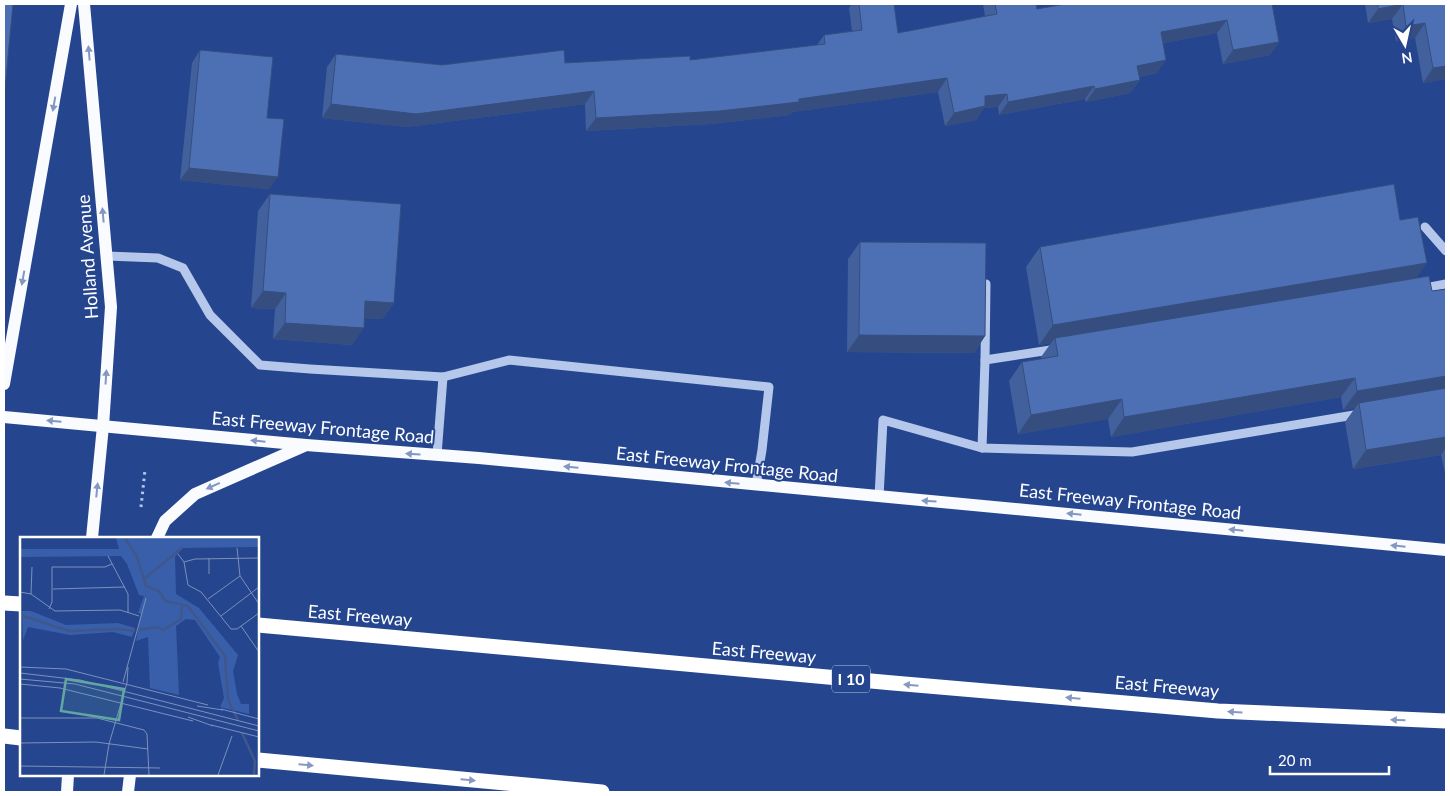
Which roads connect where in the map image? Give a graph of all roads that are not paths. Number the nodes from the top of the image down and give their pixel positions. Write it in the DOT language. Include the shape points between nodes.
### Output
graph roads {
  1 [pos="72,4"];
  2 [pos="84,4"];
  3 [pos="1425,227"];
  4 [pos="1446,251"];
  5 [pos="107,256"];
  6 [pos="986,284"];
  7 [pos="1446,284"];
  8 [pos="1407,291"];
  9 [pos="1064,348"];
  10 [pos="985,360"];
  11 [pos="443,377"];
  12 [pos="4,384"];
  13 [pos="1368,412"];
  14 [pos="4,417"];
  15 [pos="103,426"];
  16 [pos="306,446"];
  17 [pos="982,448"];
  18 [pos="437,455"];
  19 [pos="756,485"];
  20 [pos="879,497"];
  21 [pos="92,537"];
  22 [pos="157,537"];
  23 [pos="1446,550"];
  24 [pos="4,603"];
  25 [pos="20,604"];
  26 [pos="259,625"];
  27 [pos="1446,721"];
  28 [pos="4,736"];
  29 [pos="20,738"];
  30 [pos="259,760"];
  31 [pos="68,776"];
  32 [pos="130,776"];
  33 [pos="67,792"];
  34 [pos="128,792"];
  35 [pos="602,792"];
  1 -- 12 [label="main road, one-way"];
  5 -- 2 [label="main road, Holland Avenue, one-way"];
  3 -- 4 [label="lane"];
  5 -- 11 [label="lane" via="158,258 183,268 210,315 260,364"];
  15 -- 5 [label="main road, Holland Avenue, one-way" via="111,307"];
  6 -- 10 [label="lane"];
  7 -- 8 [label="lane"];
  9 -- 10 [label="lane"];
  10 -- 17 [label="lane"];
  11 -- 18 [label="lane"];
  11 -- 19 [label="lane" via="509,360 769,387"];
  13 -- 17 [label="lane" via="1132,452"];
  15 -- 14 [label="main road, East Freeway Frontage Road, one-way"];
  16 -- 15 [label="main road, East Freeway Frontage Road, one-way"];
  21 -- 15 [label="main road, Holland Avenue, one-way"];
  18 -- 16 [label="main road, East Freeway Frontage Road, one-way"];
  16 -- 22 [label="main road, one-way" via="195,494 165,521"];
  17 -- 20 [label="lane" via="883,420"];
  19 -- 18 [label="main road, East Freeway Frontage Road, one-way"];
  19 -- 20 [label="main road, East Freeway Frontage Road"];
  23 -- 20 [label="main road, East Freeway Frontage Road, one-way"];
  24 -- 25 [label="highway"];
  27 -- 26 [label="highway, East Freeway / I 10, one-way" via="1218,711"];
  28 -- 29 [label="highway"];
  30 -- 35 [label="highway, one-way"];
  31 -- 33 [label="main road"];
  32 -- 34 [label="main road"];
}
